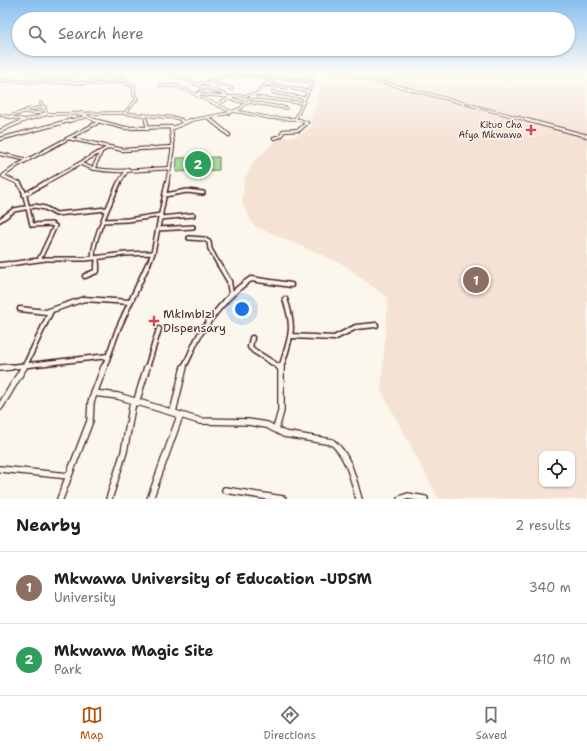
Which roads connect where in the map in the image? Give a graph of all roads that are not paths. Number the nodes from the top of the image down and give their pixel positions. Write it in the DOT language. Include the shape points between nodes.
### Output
graph roads {
  1 [pos="134,95"];
  2 [pos="199,95"];
  3 [pos="206,95"];
  4 [pos="222,95"];
  5 [pos="287,95"];
  6 [pos="430,95"];
  7 [pos="254,96"];
  8 [pos="228,98"];
  9 [pos="304,98"];
  10 [pos="248,102"];
  11 [pos="41,103"];
  12 [pos="303,103"];
  13 [pos="218,104"];
  14 [pos="45,107"];
  15 [pos="286,108"];
  16 [pos="21,112"];
  17 [pos="234,112"];
  18 [pos="125,113"];
  19 [pos="49,114"];
  20 [pos="81,114"];
  21 [pos="0,115"];
  22 [pos="145,116"];
  23 [pos="8,117"];
  24 [pos="85,117"];
  25 [pos="208,118"];
  26 [pos="0,119"];
  27 [pos="294,119"];
  28 [pos="27,120"];
  29 [pos="55,120"];
  30 [pos="183,122"];
  31 [pos="96,123"];
  32 [pos="57,124"];
  33 [pos="32,126"];
  34 [pos="172,127"];
  35 [pos="148,129"];
  36 [pos="0,132"];
  37 [pos="229,135"];
  38 [pos="587,136"];
  39 [pos="68,138"];
  40 [pos="274,138"];
  41 [pos="0,139"];
  42 [pos="109,147"];
  43 [pos="173,147"];
  44 [pos="101,152"];
  45 [pos="0,154"];
  46 [pos="28,160"];
  47 [pos="81,164"];
  48 [pos="170,168"];
  49 [pos="93,169"];
  50 [pos="128,169"];
  51 [pos="203,193"];
  52 [pos="24,195"];
  53 [pos="165,195"];
  54 [pos="27,207"];
  55 [pos="107,209"];
  56 [pos="193,215"];
  57 [pos="161,217"];
  58 [pos="1,219"];
  59 [pos="103,222"];
  60 [pos="193,227"];
  61 [pos="158,229"];
  62 [pos="189,238"];
  63 [pos="153,253"];
  64 [pos="96,258"];
  65 [pos="39,260"];
  66 [pos="0,265"];
  67 [pos="85,276"];
  68 [pos="291,285"];
  69 [pos="231,294"];
  70 [pos="285,299"];
  71 [pos="130,302"];
  72 [pos="20,309"];
  73 [pos="51,311"];
  74 [pos="376,325"];
  75 [pos="159,329"];
  76 [pos="292,336"];
  77 [pos="252,338"];
  78 [pos="108,356"];
  79 [pos="26,364"];
  80 [pos="0,368"];
  81 [pos="281,368"];
  82 [pos="94,393"];
  83 [pos="135,403"];
  84 [pos="0,407"];
  85 [pos="173,412"];
  86 [pos="180,416"];
  87 [pos="276,429"];
  88 [pos="0,470"];
  89 [pos="69,476"];
  90 [pos="225,490"];
  91 [pos="60,499"];
  92 [pos="109,499"];
  93 [pos="150,499"];
  94 [pos="283,499"];
  95 [pos="359,499"];
  96 [pos="400,499"];
  97 [pos="425,499"];
  1 -- 18 [label="street" via="137,98"];
  2 -- 13 [label="street"];
  3 -- 8 [label="street"];
  4 -- 8 [label="street"];
  5 -- 9 [label="street"];
  6 -- 38 [label="street"];
  7 -- 8 [label="street"];
  7 -- 10 [label="street"];
  7 -- 12 [label="street"];
  8 -- 10 [label="street"];
  8 -- 13 [label="street"];
  9 -- 12 [label="street"];
  10 -- 15 [label="street"];
  10 -- 17 [label="street"];
  11 -- 14 [label="street"];
  12 -- 27 [label="street" via="298,116"];
  13 -- 17 [label="street" via="221,108"];
  14 -- 16 [label="street"];
  14 -- 19 [label="street"];
  16 -- 19 [label="street"];
  16 -- 23 [label="street"];
  17 -- 25 [label="street"];
  17 -- 27 [label="street"];
  18 -- 20 [label="street"];
  18 -- 22 [label="street"];
  19 -- 20 [label="street"];
  19 -- 28 [label="street"];
  20 -- 24 [label="street"];
  21 -- 23 [label="street"];
  22 -- 30 [label="street" via="177,118"];
  22 -- 35 [label="street"];
  23 -- 26 [label="street"];
  23 -- 28 [label="street"];
  24 -- 31 [label="street"];
  24 -- 32 [label="street"];
  25 -- 30 [label="street"];
  25 -- 37 [label="street"];
  27 -- 40 [label="street" via="307,123 300,129 282,131 281,135"];
  28 -- 33 [label="street"];
  28 -- 36 [label="street"];
  29 -- 32 [label="street"];
  30 -- 34 [label="street"];
  31 -- 35 [label="street"];
  31 -- 39 [label="street"];
  32 -- 33 [label="street"];
  33 -- 41 [label="street"];
  34 -- 35 [label="street"];
  34 -- 43 [label="street" via="170,132"];
  39 -- 42 [label="street"];
  39 -- 46 [label="street"];
  42 -- 43 [label="street" via="130,151"];
  42 -- 44 [label="street"];
  43 -- 48 [label="street"];
  44 -- 47 [label="street"];
  44 -- 49 [label="street"];
  45 -- 46 [label="street"];
  46 -- 52 [label="street" via="3,176 21,185"];
  47 -- 49 [label="street"];
  47 -- 52 [label="street"];
  48 -- 50 [label="street"];
  48 -- 53 [label="street"];
  49 -- 50 [label="street"];
  50 -- 55 [label="street"];
  51 -- 53 [label="street" via="187,191"];
  52 -- 54 [label="street"];
  53 -- 57 [label="street"];
  54 -- 55 [label="street" via="40,206 59,215"];
  54 -- 58 [label="street" via="14,210"];
  54 -- 65 [label="street" via="32,225 51,224 56,227"];
  55 -- 59 [label="street"];
  56 -- 57 [label="street"];
  57 -- 59 [label="street"];
  57 -- 61 [label="street"];
  59 -- 64 [label="street" via="94,239 92,254"];
  60 -- 61 [label="street"];
  61 -- 63 [label="street"];
  62 -- 69 [label="street" via="204,238 209,242 210,249 229,280"];
  63 -- 64 [label="street"];
  63 -- 71 [label="street"];
  64 -- 65 [label="street"];
  64 -- 67 [label="street" via="96,272"];
  65 -- 66 [label="street"];
  68 -- 69 [label="street" via="251,279"];
  69 -- 85 [label="street" via="198,337 182,370"];
  70 -- 76 [label="street" via="292,320"];
  71 -- 73 [label="street" via="79,300"];
  71 -- 78 [label="street"];
  72 -- 73 [label="street"];
  73 -- 79 [label="street"];
  74 -- 76 [label="street" via="356,327 334,338"];
  75 -- 83 [label="street"];
  76 -- 81 [label="street"];
  77 -- 81 [label="street" via="250,347 259,356"];
  78 -- 79 [label="street"];
  78 -- 82 [label="street"];
  79 -- 80 [label="street"];
  79 -- 84 [label="street"];
  81 -- 87 [label="street" via="281,411"];
  82 -- 83 [label="street" via="118,396"];
  82 -- 89 [label="street" via="89,409 90,421"];
  83 -- 85 [label="street"];
  83 -- 92 [label="street" via="124,452"];
  85 -- 86 [label="street"];
  86 -- 87 [label="street" via="200,421 248,422"];
  86 -- 93 [label="street"];
  87 -- 95 [label="street" via="284,434 332,442 338,447 349,466"];
  88 -- 89 [label="street"];
  89 -- 91 [label="street"];
  90 -- 94 [label="street"];
  96 -- 97 [label="street" via="408,496"];
}
